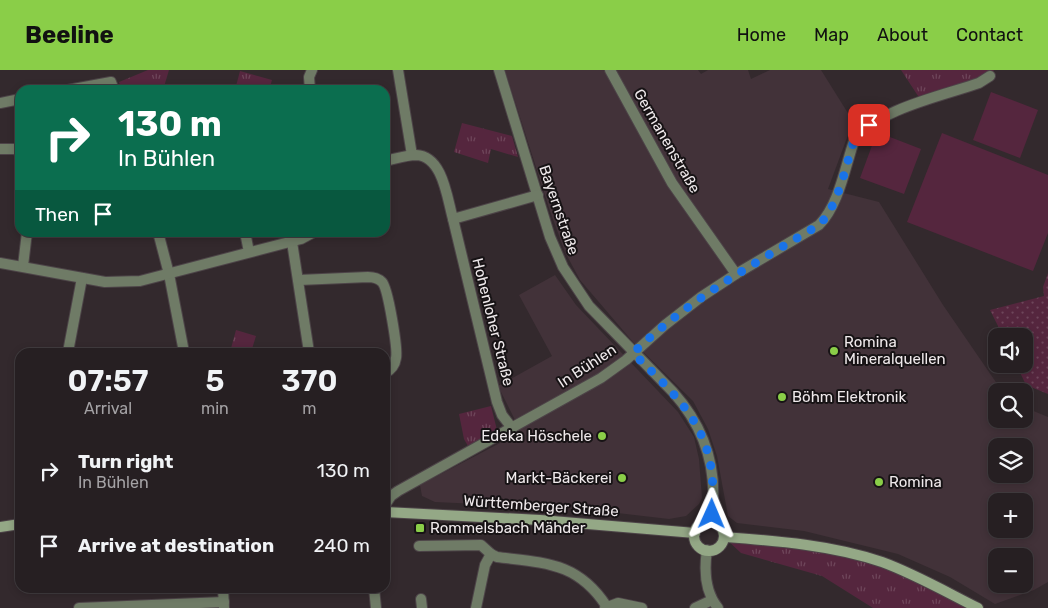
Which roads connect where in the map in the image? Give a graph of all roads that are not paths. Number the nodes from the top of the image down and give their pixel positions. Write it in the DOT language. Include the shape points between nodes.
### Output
graph roads {
  1 [pos="312,70"];
  2 [pos="398,70"];
  3 [pos="499,70"];
  4 [pos="610,70"];
  5 [pos="990,76"];
  6 [pos="310,85"];
  7 [pos="15,100"];
  8 [pos="0,103"];
  9 [pos="0,149"];
  10 [pos="15,150"];
  11 [pos="412,155"];
  12 [pos="390,160"];
  13 [pos="538,196"];
  14 [pos="452,219"];
  15 [pos="27,237"];
  16 [pos="159,237"];
  17 [pos="246,237"];
  18 [pos="305,237"];
  19 [pos="292,242"];
  20 [pos="249,252"];
  21 [pos="0,263"];
  22 [pos="24,266"];
  23 [pos="169,274"];
  24 [pos="736,274"];
  25 [pos="82,278"];
  26 [pos="299,280"];
  27 [pos="69,348"];
  28 [pos="183,348"];
  29 [pos="308,348"];
  30 [pos="633,353"];
  31 [pos="390,369"];
  32 [pos="512,428"];
  33 [pos="390,497"];
  34 [pos="390,512"];
  35 [pos="711,521"];
  36 [pos="15,525"];
  37 [pos="0,527"];
  38 [pos="695,533"];
  39 [pos="724,536"];
  40 [pos="419,546"];
  41 [pos="707,550"];
  42 [pos="491,554"];
  43 [pos="374,593"];
  44 [pos="715,604"];
  45 [pos="224,605"];
  46 [pos="127,607"];
  47 [pos="606,607"];
  48 [pos="79,608"];
  49 [pos="376,608"];
  50 [pos="476,608"];
  51 [pos="642,608"];
  52 [pos="695,608"];
  53 [pos="978,608"];
  1 -- 6 [label="street"];
  2 -- 11 [label="street"];
  3 -- 13 [label="street, Bayernstraße"];
  4 -- 24 [label="street, Germanenstraße" via="672,183"];
  5 -- 24 [label="street, In Bühlen" via="979,83 900,110 860,132 825,219"];
  7 -- 8 [label="street"];
  9 -- 10 [label="street"];
  11 -- 12 [label="street"];
  11 -- 14 [label="street, Hohenloher Straße" via="427,158 437,167"];
  13 -- 14 [label="street"];
  13 -- 30 [label="street, Bayernstraße" via="554,247 573,284"];
  14 -- 32 [label="street, Hohenloher Straße" via="497,402"];
  15 -- 22 [label="street"];
  16 -- 23 [label="street"];
  17 -- 20 [label="street"];
  18 -- 19 [label="street"];
  19 -- 20 [label="street"];
  19 -- 26 [label="street"];
  20 -- 23 [label="street"];
  21 -- 22 [label="street"];
  22 -- 25 [label="street"];
  23 -- 25 [label="street" via="131,282"];
  23 -- 28 [label="street"];
  24 -- 30 [label="street, In Bühlen" via="683,310"];
  25 -- 27 [label="street"];
  26 -- 29 [label="street"];
  26 -- 31 [label="street" via="368,277 383,282 396,351 394,365"];
  30 -- 32 [label="street, In Bühlen" via="601,378"];
  30 -- 35 [label="street, Bayernstraße" via="683,403 699,428 706,444 711,473"];
  32 -- 33 [label="street, In Bühlen"];
  34 -- 38 [label="main road, Württemberger Straße"];
  35 -- 38 [label="main road" via="699,525"];
  35 -- 39 [label="main road" via="720,524"];
  36 -- 37 [label="main road"];
  38 -- 41 [label="main road" via="698,546"];
  39 -- 41 [label="main road" via="720,546"];
  39 -- 53 [label="main road" via="855,554 902,570"];
  40 -- 42 [label="street" via="474,544"];
  41 -- 44 [label="street" via="706,573"];
  42 -- 47 [label="street" via="554,566 573,573 592,587"];
  42 -- 50 [label="street" via="485,565"];
  43 -- 49 [label="street"];
  44 -- 52 [label="street"];
  45 -- 46 [label="street"];
  46 -- 48 [label="street"];
  47 -- 51 [label="street" via="624,603"];
}
